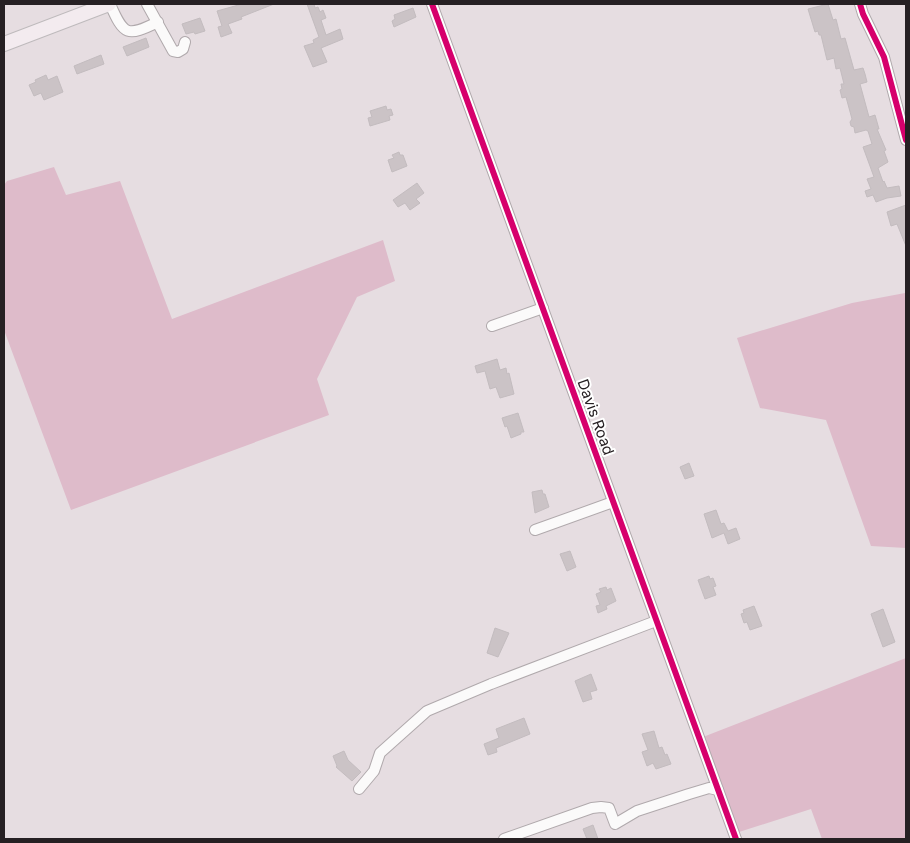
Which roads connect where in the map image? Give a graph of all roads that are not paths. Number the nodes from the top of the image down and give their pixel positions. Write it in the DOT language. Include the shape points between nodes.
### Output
graph roads {
  1 [pos="110,4"];
  2 [pos="147,4"];
  3 [pos="432,4"];
  4 [pos="860,4"];
  5 [pos="158,22"];
  6 [pos="185,42"];
  7 [pos="4,44"];
  8 [pos="906,140"];
  9 [pos="543,308"];
  10 [pos="492,326"];
  11 [pos="613,502"];
  12 [pos="535,530"];
  13 [pos="656,621"];
  14 [pos="359,789"];
  15 [pos="718,790"];
  16 [pos="504,839"];
  17 [pos="736,839"];
  1 -- 5 [label="street" via="118,24 126,30 133,32"];
  1 -- 7 [label="main road"];
  2 -- 5 [label="street"];
  3 -- 9 [label="street, Davis Road"];
  4 -- 8 [label="street" via="884,57"];
  5 -- 6 [label="street" via="172,51 178,52"];
  9 -- 10 [label="street"];
  9 -- 11 [label="street, Davis Road"];
  11 -- 12 [label="street"];
  11 -- 13 [label="street, Davis Road"];
  13 -- 14 [label="street" via="427,711 380,753 374,771"];
  13 -- 15 [label="street, Davis Road"];
  15 -- 16 [label="street" via="709,788 681,796 637,811 615,824 609,808 592,808"];
  15 -- 17 [label="street, Davis Road"];
}
